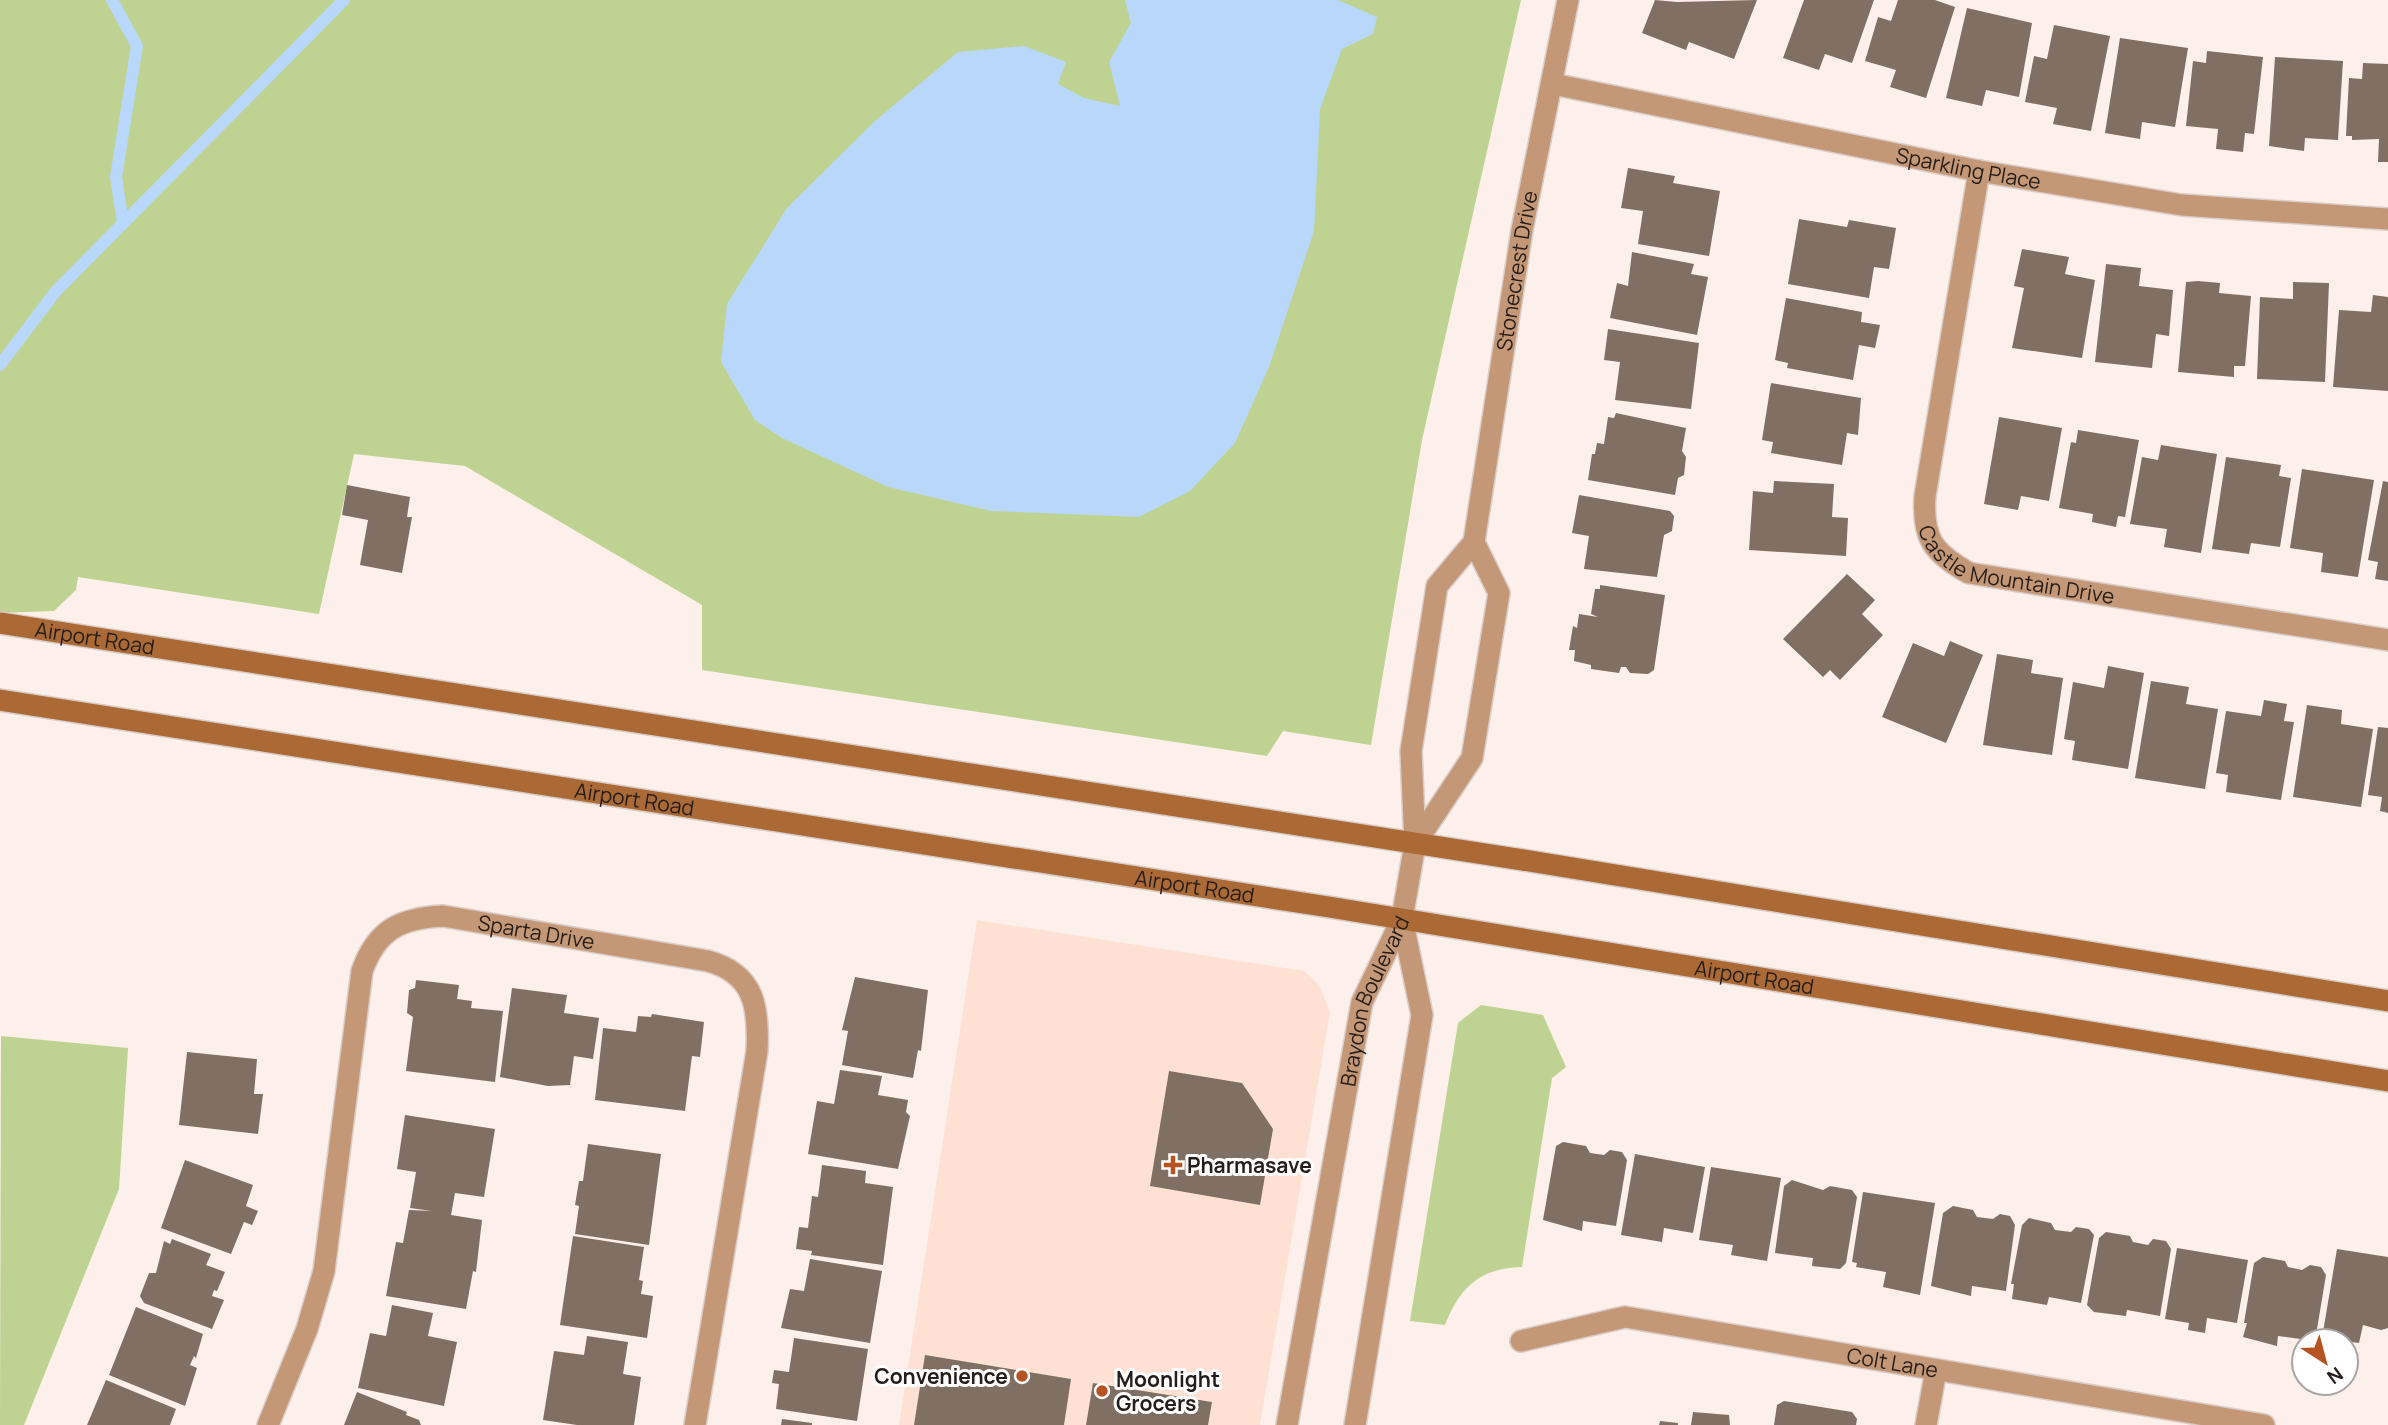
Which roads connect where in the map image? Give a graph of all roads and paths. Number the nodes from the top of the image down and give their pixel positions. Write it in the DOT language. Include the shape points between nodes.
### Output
graph roads {
  1 [pos="1568,0"];
  2 [pos="1553,84"];
  3 [pos="1979,171"];
  4 [pos="2388,219"];
  5 [pos="1474,542"];
  6 [pos="0,624"];
  7 [pos="2388,640"];
  8 [pos="0,700"];
  9 [pos="1415,844"];
  10 [pos="1402,919"];
  11 [pos="2388,1001"];
  12 [pos="2388,1081"];
  13 [pos="1521,1341"];
  14 [pos="1936,1370"];
  15 [pos="268,1425"];
  16 [pos="695,1425"];
  17 [pos="1287,1425"];
  18 [pos="1355,1425"];
  19 [pos="1926,1425"];
  20 [pos="2264,1425"];
  1 -- 2 [label="street, Stonecrest Drive"];
  2 -- 3 [label="street, Sparkling Place"];
  2 -- 5 [label="street, Stonecrest Drive" via="1522,230"];
  3 -- 4 [label="street, Sparkling Place" via="2182,205"];
  3 -- 7 [label="street, Castle Mountain Drive" via="1925,496 1923,514 1933,547 1969,573"];
  5 -- 9 [label="street" via="1437,586 1411,751"];
  5 -- 9 [label="street" via="1499,593 1472,758"];
  6 -- 9 [label="main road, Airport Road"];
  8 -- 10 [label="main road, Airport Road"];
  9 -- 10 [label="street"];
  9 -- 11 [label="main road, Airport Road"];
  10 -- 12 [label="main road, Airport Road"];
  10 -- 17 [label="street, Braydon Boulevard" via="1362,1002"];
  10 -- 18 [label="street, Braydon Boulevard" via="1422,1015"];
  13 -- 14 [label="street, Colt Lane" via="1625,1317"];
  14 -- 19 [label="street"];
  14 -- 20 [label="street, Colt Lane"];
  15 -- 16 [label="street, Sparta Drive" via="307,1329 324,1271 362,971 380,937 399,924 443,916 725,965 749,990 758,1022 757,1051"];
}
